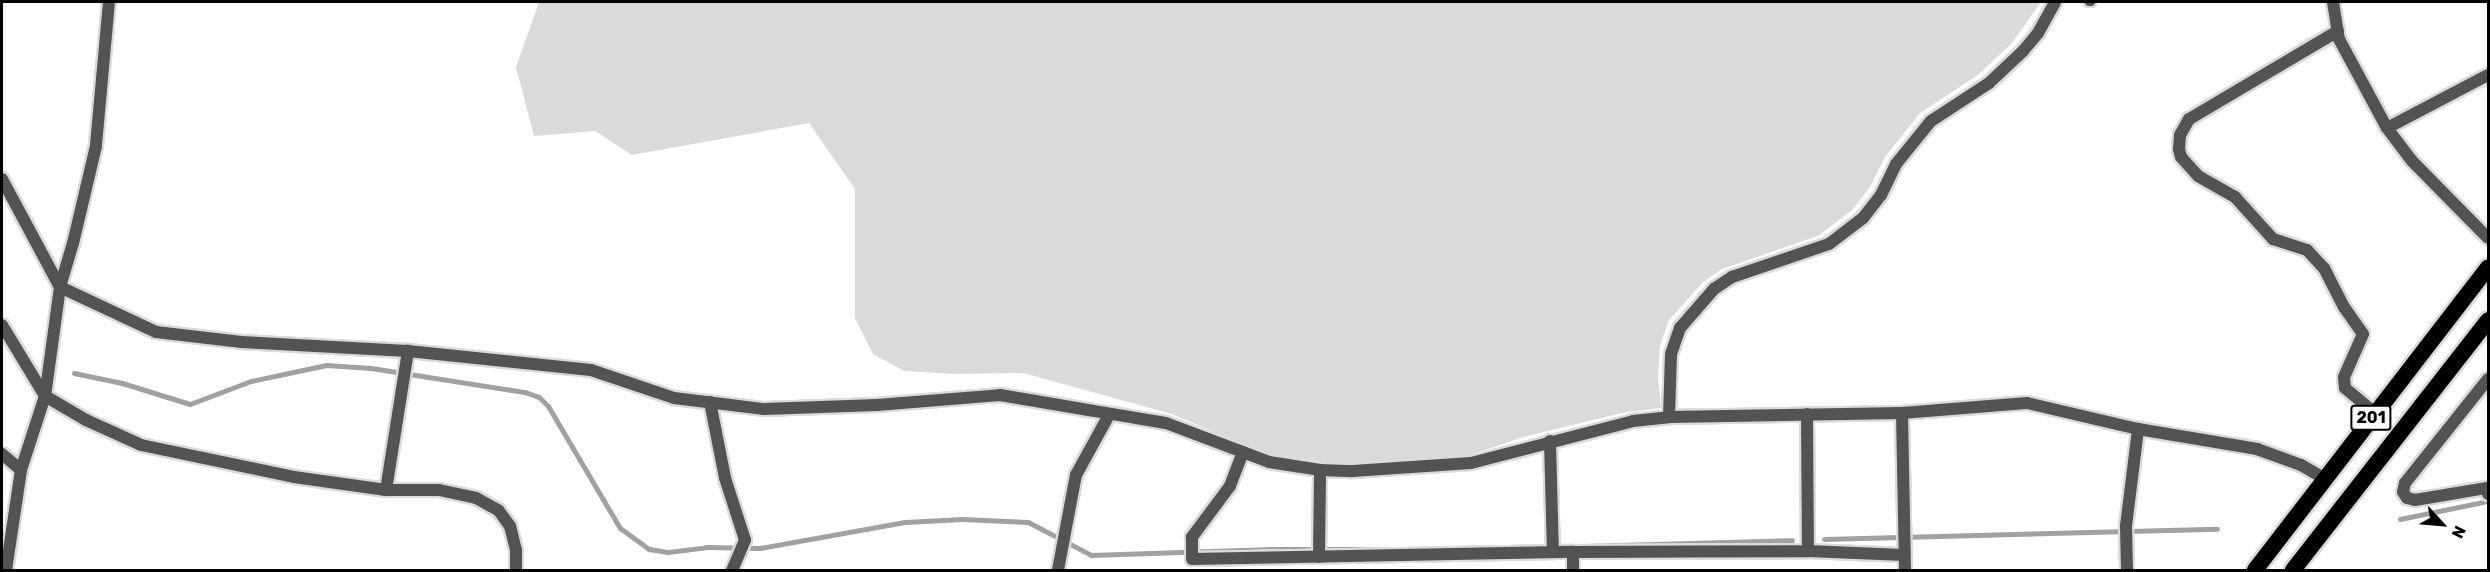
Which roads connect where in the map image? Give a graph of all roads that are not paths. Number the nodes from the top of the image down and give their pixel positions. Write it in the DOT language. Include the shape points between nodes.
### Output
graph roads {
  1 [pos="109,2"];
  2 [pos="2055,2"];
  3 [pos="2333,2"];
  4 [pos="2338,31"];
  5 [pos="2488,75"];
  6 [pos="2387,128"];
  7 [pos="2,178"];
  8 [pos="2488,238"];
  9 [pos="2488,267"];
  10 [pos="60,287"];
  11 [pos="2488,320"];
  12 [pos="2,325"];
  13 [pos="408,351"];
  14 [pos="2488,379"];
  15 [pos="45,396"];
  16 [pos="710,402"];
  17 [pos="1902,413"];
  18 [pos="2375,413"];
  19 [pos="1807,414"];
  20 [pos="1109,415"];
  21 [pos="1669,417"];
  22 [pos="2138,429"];
  23 [pos="1550,441"];
  24 [pos="1243,452"];
  25 [pos="2,454"];
  26 [pos="21,470"];
  27 [pos="1320,470"];
  28 [pos="2325,479"];
  29 [pos="386,490"];
  30 [pos="2488,493"];
  31 [pos="6,527"];
  32 [pos="1553,547"];
  33 [pos="1904,550"];
  34 [pos="1808,551"];
  35 [pos="1573,552"];
  36 [pos="1319,557"];
  37 [pos="6,570"];
  38 [pos="516,570"];
  39 [pos="732,570"];
  40 [pos="1058,570"];
  41 [pos="1573,570"];
  42 [pos="1905,570"];
  43 [pos="2127,570"];
  44 [pos="2255,570"];
  45 [pos="2293,570"];
  1 -- 10 [label="street" via="96,146"];
  2 -- 21 [label="street" via="2023,51 1989,83 1931,121 1896,164 1881,195 1863,218 1829,244 1732,277 1714,290 1680,328 1671,354"];
  3 -- 4 [label="street"];
  4 -- 6 [label="street"];
  4 -- 18 [label="street" via="2189,119 2180,135 2179,148 2181,157 2198,176 2235,197 2273,239 2307,250 2324,268 2362,334 2344,377 2345,388"];
  5 -- 6 [label="street"];
  6 -- 8 [label="street" via="2412,161"];
  7 -- 10 [label="street"];
  9 -- 18 [label="highway, 201"];
  10 -- 13 [label="street" via="156,332 241,342"];
  10 -- 15 [label="street"];
  11 -- 45 [label="highway, 201"];
  12 -- 15 [label="street"];
  13 -- 16 [label="street" via="591,370 674,398"];
  13 -- 29 [label="street"];
  14 -- 30 [label="street" via="2405,483 2403,492 2415,500 2487,489"];
  15 -- 26 [label="street"];
  15 -- 29 [label="street" via="141,445 294,477"];
  16 -- 20 [label="street" via="764,409 1000,395"];
  16 -- 39 [label="street" via="725,478 745,540"];
  17 -- 19 [label="street"];
  17 -- 22 [label="street" via="2027,403"];
  17 -- 33 [label="street"];
  18 -- 28 [label="highway, 201"];
  19 -- 21 [label="street"];
  19 -- 34 [label="street"];
  20 -- 24 [label="street" via="1166,423"];
  20 -- 40 [label="street" via="1076,475"];
  21 -- 23 [label="street" via="1633,421"];
  22 -- 28 [label="street" via="2267,452"];
  22 -- 43 [label="street" via="2126,532"];
  23 -- 27 [label="street" via="1471,463"];
  23 -- 32 [label="street"];
  24 -- 27 [label="street" via="1269,462"];
  24 -- 36 [label="street" via="1230,486 1192,537 1192,559"];
  25 -- 26 [label="street"];
  26 -- 31 [label="street"];
  27 -- 36 [label="street"];
  28 -- 44 [label="highway, 201"];
  29 -- 38 [label="street" via="440,490 476,498 499,511 510,526"];
  31 -- 37 [label="street"];
  32 -- 35 [label="street"];
  32 -- 36 [label="street"];
  33 -- 34 [label="street"];
  33 -- 42 [label="street"];
  34 -- 35 [label="street"];
  35 -- 41 [label="street"];
}
